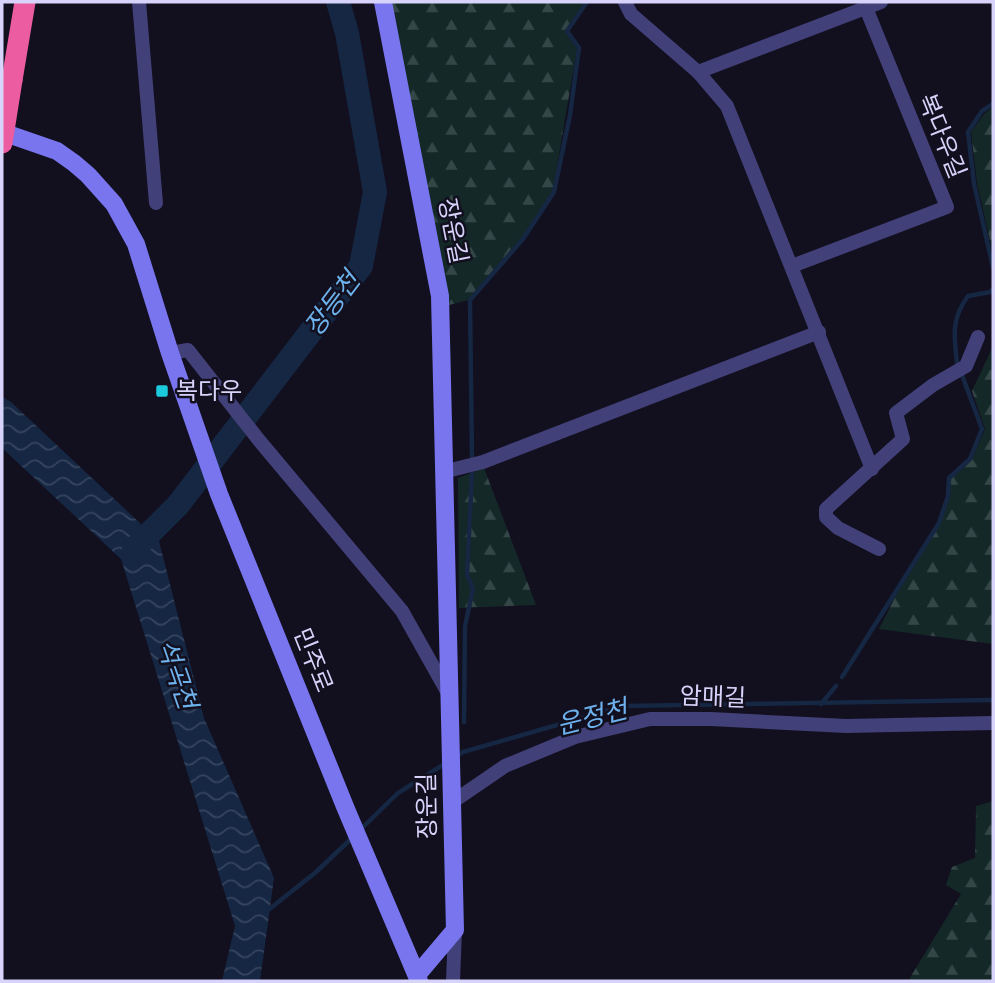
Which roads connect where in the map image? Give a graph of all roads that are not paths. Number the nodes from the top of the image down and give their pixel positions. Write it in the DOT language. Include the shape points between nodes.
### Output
graph roads {
  1 [pos="25,2"];
  2 [pos="139,2"];
  3 [pos="383,2"];
  4 [pos="625,2"];
  5 [pos="881,2"];
  6 [pos="866,8"];
  7 [pos="698,72"];
  8 [pos="2,132"];
  9 [pos="2,143"];
  10 [pos="156,203"];
  11 [pos="792,266"];
  12 [pos="819,332"];
  13 [pos="978,337"];
  14 [pos="170,354"];
  15 [pos="872,469"];
  16 [pos="443,472"];
  17 [pos="879,549"];
  18 [pos="449,694"];
  19 [pos="993,723"];
  20 [pos="451,795"];
  21 [pos="455,930"];
  22 [pos="418,978"];
  23 [pos="453,981"];
  1 -- 9 [label="highway, bridge"];
  2 -- 10 [label="street"];
  3 -- 16 [label="street, 장운길" via="440,296"];
  4 -- 7 [label="street" via="631,14"];
  5 -- 6 [label="street"];
  6 -- 7 [label="street"];
  6 -- 11 [label="street, 복다우길" via="947,207"];
  7 -- 11 [label="street" via="727,106"];
  8 -- 14 [label="street, 민주로" via="57,151 88,175 114,204 136,244"];
  11 -- 12 [label="street"];
  12 -- 15 [label="street"];
  12 -- 16 [label="street" via="483,462"];
  13 -- 15 [label="street" via="966,366 896,413 903,439"];
  14 -- 18 [label="street" via="188,350 402,611"];
  14 -- 22 [label="street, 민주로" via="219,494"];
  15 -- 17 [label="street" via="826,509 825,517"];
  16 -- 18 [label="street, 장운길"];
  18 -- 20 [label="street, 장운길"];
  19 -- 20 [label="street, 암매길" via="846,726 650,719 575,737"];
  20 -- 21 [label="street, 장운길"];
  21 -- 22 [label="street"];
  21 -- 23 [label="street, 장운길"];
}
